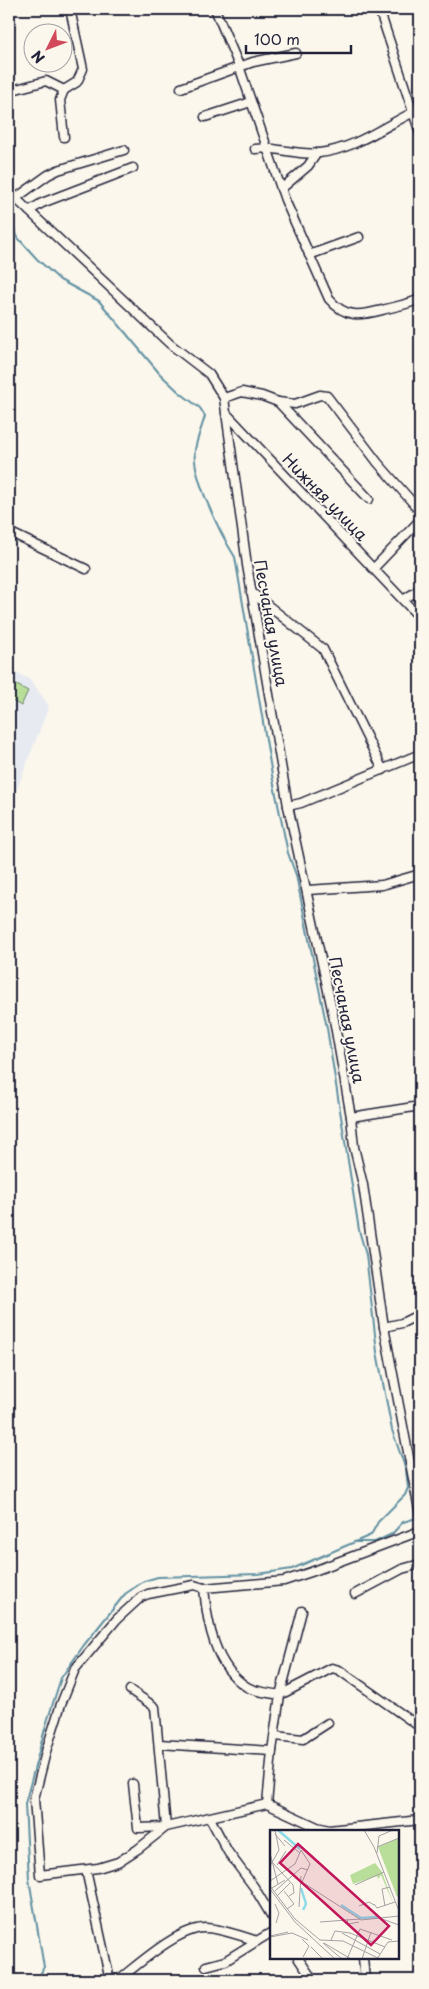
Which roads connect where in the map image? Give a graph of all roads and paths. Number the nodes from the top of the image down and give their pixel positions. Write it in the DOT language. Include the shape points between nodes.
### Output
graph roads {
  1 [pos="70,9"];
  2 [pos="215,9"];
  3 [pos="379,9"];
  4 [pos="296,54"];
  5 [pos="239,66"];
  6 [pos="181,88"];
  7 [pos="64,90"];
  8 [pos="9,91"];
  9 [pos="251,102"];
  10 [pos="417,110"];
  11 [pos="206,117"];
  12 [pos="420,134"];
  13 [pos="64,137"];
  14 [pos="266,147"];
  15 [pos="255,149"];
  16 [pos="124,150"];
  17 [pos="317,153"];
  18 [pos="133,168"];
  19 [pos="282,189"];
  20 [pos="9,192"];
  21 [pos="16,198"];
  22 [pos="29,211"];
  23 [pos="359,237"];
  24 [pos="309,255"];
  25 [pos="420,300"];
  26 [pos="224,398"];
  27 [pos="278,402"];
  28 [pos="226,413"];
  29 [pos="369,499"];
  30 [pos="420,511"];
  31 [pos="420,520"];
  32 [pos="9,532"];
  33 [pos="374,568"];
  34 [pos="86,569"];
  35 [pos="420,589"];
  36 [pos="251,592"];
  37 [pos="403,600"];
  38 [pos="420,618"];
  39 [pos="420,754"];
  40 [pos="383,770"];
  41 [pos="288,806"];
  42 [pos="420,874"];
  43 [pos="308,890"];
  44 [pos="420,1106"];
  45 [pos="351,1117"];
  46 [pos="420,1314"];
  47 [pos="384,1327"];
  48 [pos="420,1468"];
  49 [pos="412,1470"];
  50 [pos="420,1515"];
  51 [pos="420,1531"];
  52 [pos="420,1564"];
  53 [pos="204,1588"];
  54 [pos="355,1594"];
  55 [pos="302,1611"];
  56 [pos="130,1690"];
  57 [pos="280,1695"];
  58 [pos="328,1723"];
  59 [pos="420,1727"];
  60 [pos="275,1736"];
  61 [pos="159,1744"];
  62 [pos="272,1751"];
  63 [pos="133,1784"];
  64 [pos="267,1804"];
  65 [pos="210,1818"];
  66 [pos="420,1820"];
  67 [pos="166,1827"];
  68 [pos="357,1829"];
  69 [pos="86,1870"];
  70 [pos="270,1914"];
  71 [pos="270,1933"];
  72 [pos="257,1941"];
  73 [pos="299,1959"];
  74 [pos="364,1959"];
  75 [pos="206,1966"];
  76 [pos="110,1980"];
  77 [pos="118,1980"];
  78 [pos="313,1980"];
  79 [pos="365,1980"];
  1 -- 7 [label="street" via="83,69 77,82"];
  2 -- 5 [label="street"];
  3 -- 10 [label="street"];
  4 -- 5 [label="street"];
  5 -- 6 [label="street"];
  5 -- 9 [label="street"];
  7 -- 8 [label="street" via="46,81"];
  7 -- 13 [label="street" via="60,100"];
  9 -- 11 [label="street"];
  9 -- 14 [label="street"];
  10 -- 12 [label="street"];
  10 -- 17 [label="street" via="342,149"];
  14 -- 15 [label="street"];
  14 -- 17 [label="street" via="287,152"];
  14 -- 19 [label="street"];
  16 -- 21 [label="street" via="58,170"];
  17 -- 19 [label="street" via="308,166"];
  18 -- 22 [label="street"];
  19 -- 24 [label="street"];
  20 -- 21 [label="street, Песчаная улица"];
  21 -- 22 [label="street, Песчаная улица"];
  22 -- 26 [label="street, Песчаная улица" via="170,344 209,374"];
  23 -- 24 [label="street"];
  24 -- 25 [label="street" via="329,299 348,314 360,315"];
  26 -- 27 [label="street" via="242,392"];
  26 -- 28 [label="street, Песчаная улица"];
  27 -- 29 [label="street"];
  27 -- 30 [label="street" via="295,404 320,395 327,396"];
  28 -- 33 [label="street, Нижняя улица"];
  28 -- 36 [label="street, Песчаная улица"];
  31 -- 33 [label="street"];
  32 -- 34 [label="street"];
  33 -- 37 [label="street, Нижняя улица"];
  35 -- 37 [label="street"];
  36 -- 40 [label="street" via="323,649"];
  36 -- 41 [label="street, Песчаная улица"];
  37 -- 38 [label="street, Нижняя улица"];
  39 -- 40 [label="street"];
  40 -- 41 [label="street"];
  41 -- 43 [label="street, Песчаная улица"];
  42 -- 43 [label="street" via="382,885"];
  43 -- 45 [label="street, Песчаная улица"];
  44 -- 45 [label="street"];
  45 -- 47 [label="street, Песчаная улица"];
  46 -- 47 [label="street"];
  47 -- 49 [label="street, Песчаная улица"];
  48 -- 49 [label="street"];
  49 -- 50 [label="street, Песчаная улица"];
  51 -- 53 [label="street" via="284,1581"];
  52 -- 54 [label="street" via="402,1569"];
  53 -- 57 [label="street" via="206,1615 222,1661 230,1673 248,1688"];
  53 -- 69 [label="street" via="194,1585 141,1597 117,1619 76,1669 61,1704 34,1798 40,1875"];
  55 -- 57 [label="street"];
  56 -- 61 [label="street" via="155,1706"];
  57 -- 59 [label="street" via="332,1668"];
  57 -- 60 [label="street"];
  58 -- 60 [label="street" via="303,1740"];
  60 -- 62 [label="street"];
  61 -- 62 [label="street"];
  61 -- 67 [label="street"];
  62 -- 64 [label="street"];
  63 -- 67 [label="street" via="138,1828"];
  64 -- 65 [label="street"];
  64 -- 68 [label="street" via="317,1827"];
  65 -- 67 [label="street"];
  65 -- 70 [label="street" via="228,1852"];
  66 -- 68 [label="street"];
  67 -- 69 [label="street" via="118,1862"];
  69 -- 76 [label="street"];
  71 -- 72 [label="street"];
  72 -- 75 [label="street" via="224,1961"];
  72 -- 77 [label="street" via="204,1928 178,1936"];
  73 -- 78 [label="street"];
  74 -- 79 [label="street"];
}
